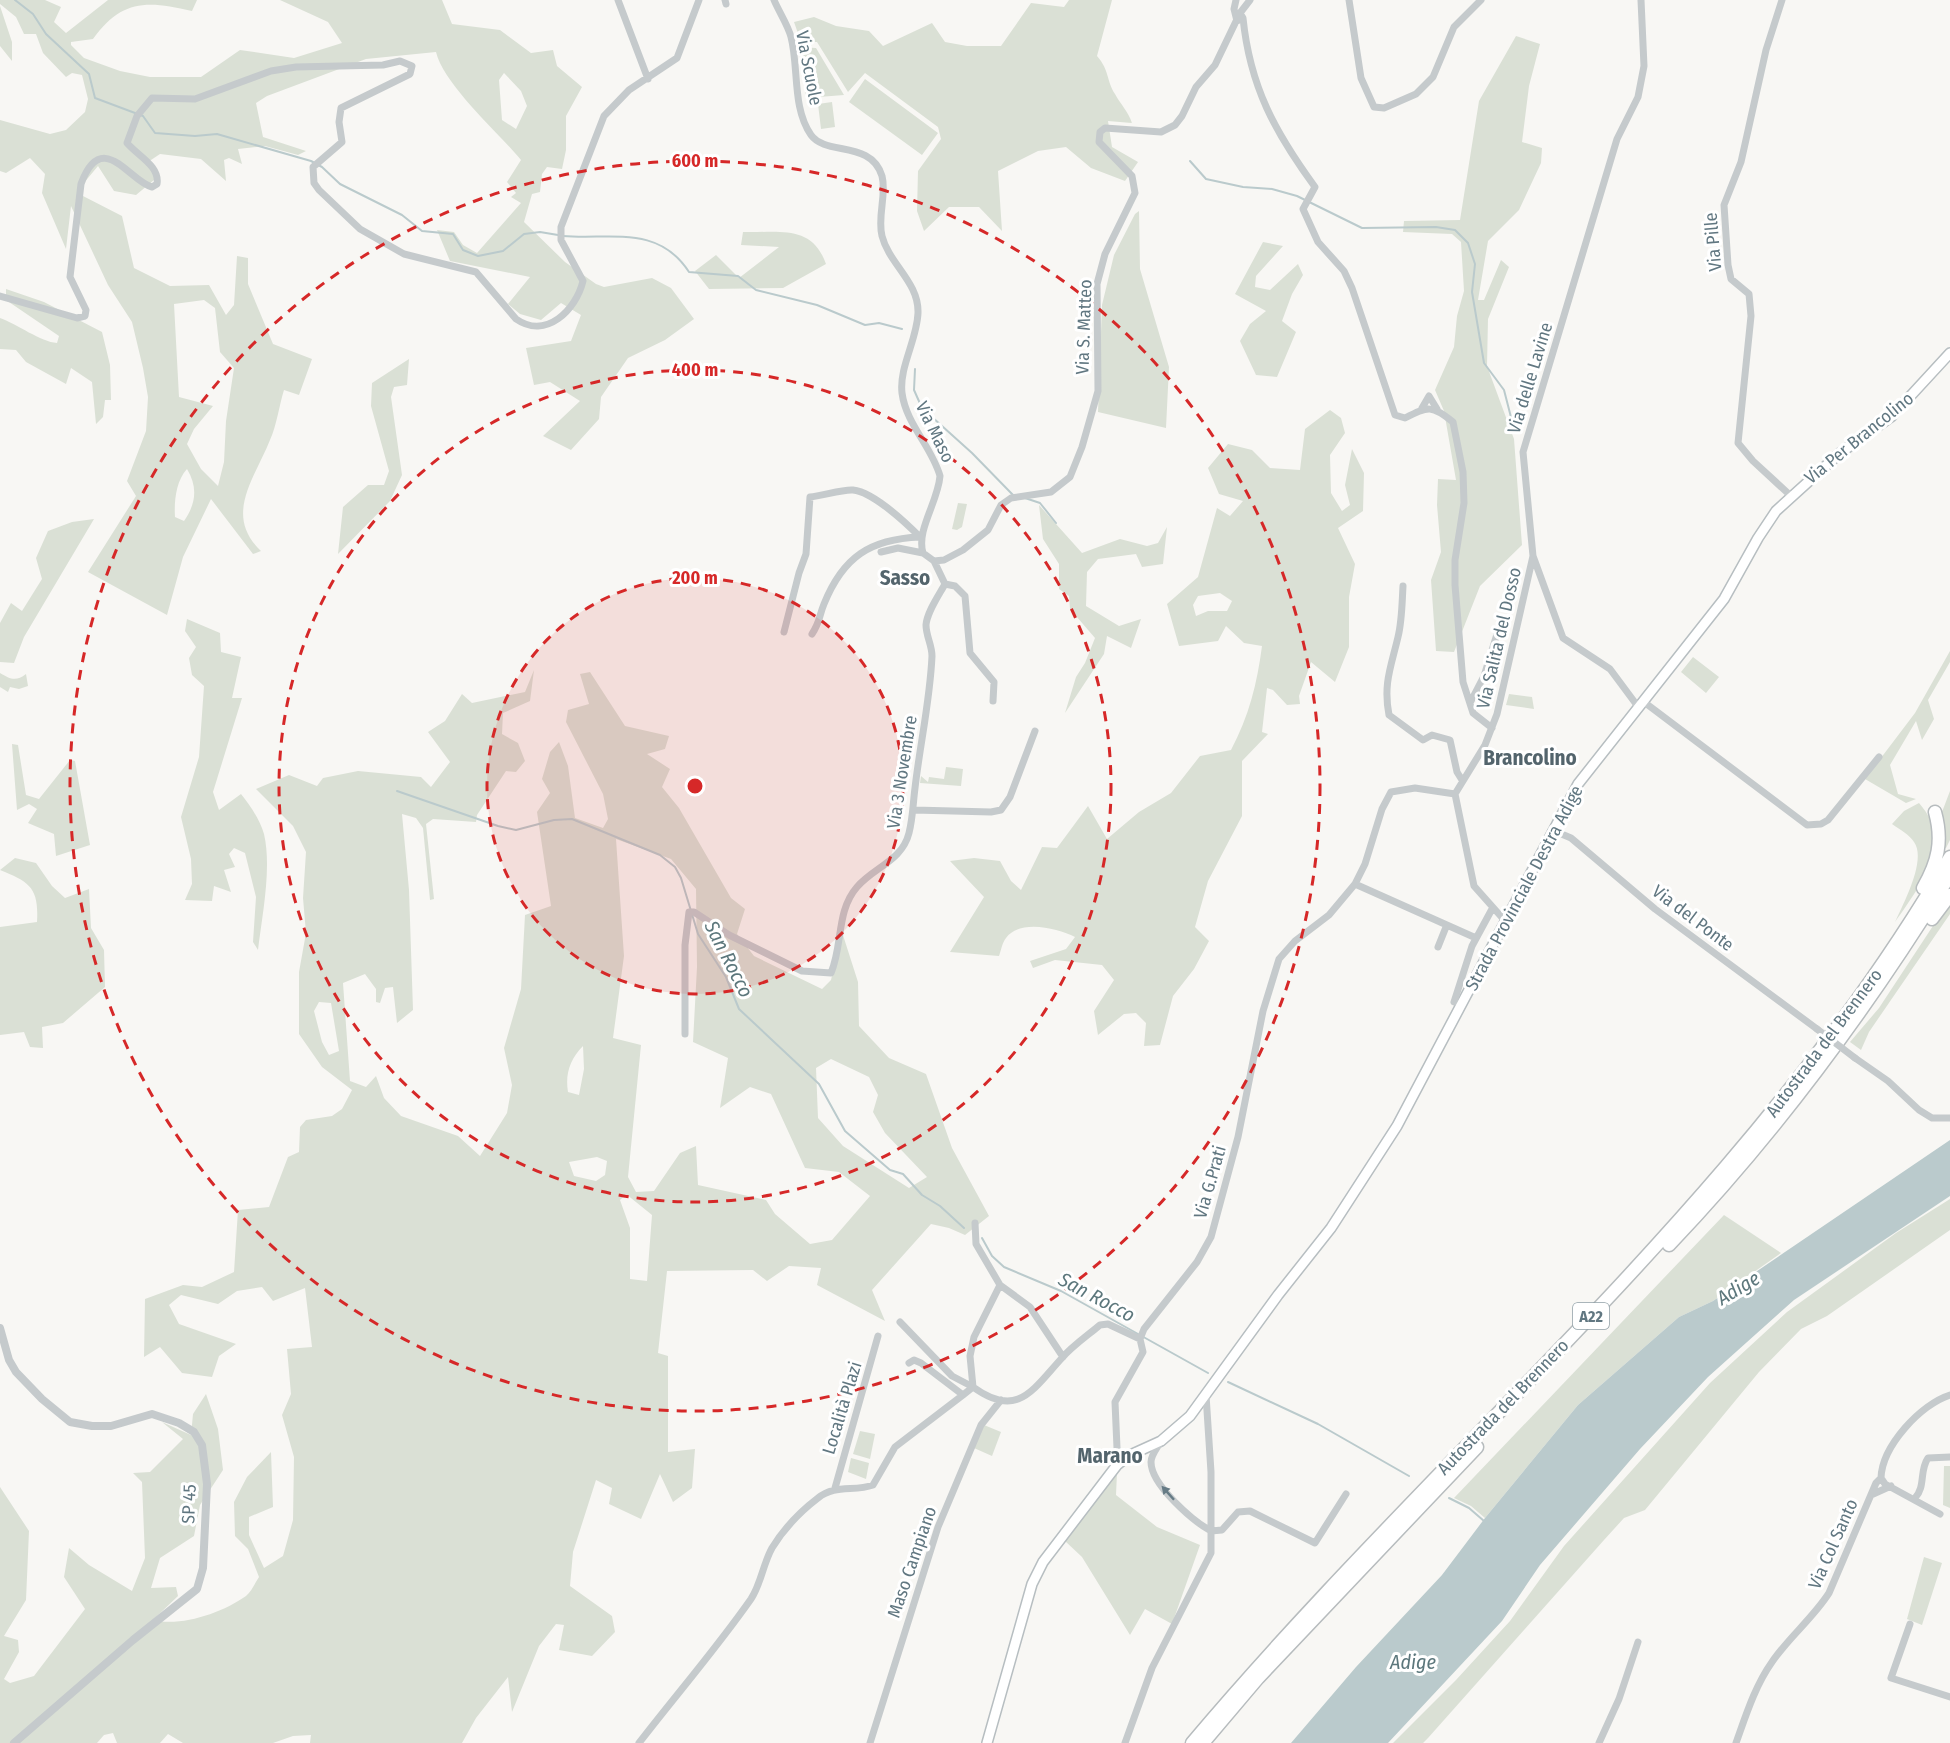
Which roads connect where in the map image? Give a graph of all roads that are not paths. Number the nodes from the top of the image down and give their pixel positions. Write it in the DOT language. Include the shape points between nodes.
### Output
graph roads {
  1 [pos="618,0"];
  2 [pos="699,0"];
  3 [pos="774,0"];
  4 [pos="1236,0"];
  5 [pos="1250,0"];
  6 [pos="1349,0"];
  7 [pos="1481,0"];
  8 [pos="1641,0"];
  9 [pos="1782,0"];
  10 [pos="1240,13"];
  11 [pos="1237,21"];
  12 [pos="648,79"];
  13 [pos="0,296"];
  14 [pos="918,303"];
  15 [pos="1950,353"];
  16 [pos="1422,408"];
  17 [pos="1437,409"];
  18 [pos="1791,496"];
  19 [pos="920,537"];
  20 [pos="881,552"];
  21 [pos="923,553"];
  22 [pos="1533,556"];
  23 [pos="934,561"];
  24 [pos="945,584"];
  25 [pos="1404,586"];
  26 [pos="1502,618"];
  27 [pos="784,632"];
  28 [pos="812,634"];
  29 [pos="993,700"];
  30 [pos="1470,703"];
  31 [pos="1642,705"];
  32 [pos="1492,728"];
  33 [pos="1035,731"];
  34 [pos="1879,757"];
  35 [pos="1462,780"];
  36 [pos="1455,794"];
  37 [pos="914,810"];
  38 [pos="1935,812"];
  39 [pos="1552,830"];
  40 [pos="1950,857"];
  41 [pos="1950,875"];
  42 [pos="1355,884"];
  43 [pos="1950,896"];
  44 [pos="1492,909"];
  45 [pos="1506,922"];
  46 [pos="1446,927"];
  47 [pos="1905,930"];
  48 [pos="1476,938"];
  49 [pos="1437,947"];
  50 [pos="1900,956"];
  51 [pos="1454,1002"];
  52 [pos="685,1034"];
  53 [pos="1950,1118"];
  54 [pos="975,1223"];
  55 [pos="1000,1284"];
  56 [pos="900,1322"];
  57 [pos="0,1328"];
  58 [pos="1141,1334"];
  59 [pos="878,1336"];
  60 [pos="1063,1357"];
  61 [pos="909,1363"];
  62 [pos="973,1387"];
  63 [pos="963,1395"];
  64 [pos="1206,1395"];
  65 [pos="1950,1395"];
  66 [pos="1001,1400"];
  67 [pos="1161,1441"];
  68 [pos="1950,1457"];
  69 [pos="1122,1460"];
  70 [pos="1881,1478"];
  71 [pos="1891,1486"];
  72 [pos="835,1488"];
  73 [pos="1346,1494"];
  74 [pos="1871,1495"];
  75 [pos="1915,1498"];
  76 [pos="1940,1514"];
  77 [pos="1211,1531"];
  78 [pos="1910,1624"];
  79 [pos="1638,1642"];
  80 [pos="1950,1697"];
  81 [pos="14,1743"];
  82 [pos="639,1743"];
  83 [pos="870,1743"];
  84 [pos="987,1743"];
  85 [pos="1125,1743"];
  86 [pos="1192,1743"];
  87 [pos="1203,1743"];
  88 [pos="1599,1743"];
  89 [pos="1736,1743"];
  1 -- 12 [label="street"];
  2 -- 12 [label="street" via="677,58"];
  3 -- 14 [label="street, Via Scuole" via="791,35 800,108 807,128 822,144 860,152 874,163 882,177 882,236"];
  4 -- 11 [label="street"];
  5 -- 10 [label="street, Via S. Matteo"];
  6 -- 7 [label="street" via="1361,78 1374,107 1384,108 1416,94 1433,77 1454,27"];
  8 -- 22 [label="street, Via delle Lavine" via="1644,66 1638,97 1617,139 1523,452"];
  9 -- 18 [label="street, Via Pille" via="1766,50 1741,162 1724,205 1731,279 1749,294 1751,316 1738,443"];
  10 -- 11 [label="street, Via S. Matteo"];
  10 -- 16 [label="street" via="1244,18 1250,66 1264,105 1315,187 1303,209 1318,242 1344,271 1352,288 1395,415 1405,418"];
  11 -- 23 [label="street, Via S. Matteo" via="1215,65 1196,87 1175,125 1161,132 1105,128 1100,132 1099,142 1132,176 1135,193 1105,254 1097,284 1098,391 1070,477 1051,492 1011,498 1001,505 988,530 963,550"];
  12 -- 13 [label="street" via="629,90 604,116 561,227 561,240 583,281 579,298 570,310 542,326 524,325 516,319 476,272 404,254 360,229 314,183 316,164 342,142 341,108 410,74 412,66 400,61 288,68 195,99 152,98 139,113 128,143 151,164 157,184 145,185 133,172 105,159 93,164 81,184 70,277 86,310 85,316 77,318"];
  14 -- 19 [label="street, Via Maso" via="917,326 902,391 904,404 940,476"];
  15 -- 18 [label="main road, Via Per Brancolino" via="1892,416 1840,453"];
  16 -- 17 [label="street"];
  16 -- 17 [label="street" via="1429,396"];
  17 -- 30 [label="street, Via Salita del Dosso" via="1453,422 1462,472 1464,503 1455,560 1455,609 1463,682"];
  18 -- 31 [label="main road, Strada Provinciale Destra Adige" via="1758,538 1724,599"];
  19 -- 21 [label="street"];
  19 -- 27 [label="street" via="869,496 852,490 810,497 806,554"];
  19 -- 28 [label="street" via="876,543 852,559 839,576"];
  20 -- 21 [label="street" via="898,548"];
  21 -- 23 [label="street"];
  22 -- 31 [label="street, Via delle Lavine" via="1563,638 1610,669"];
  22 -- 32 [label="street, Via Salita del Dosso"];
  23 -- 24 [label="street"];
  24 -- 29 [label="street" via="955,586 965,596 970,653 994,682"];
  24 -- 37 [label="street, Via 3 Novembre" via="926,625 932,655"];
  25 -- 35 [label="street" via="1399,635 1387,673 1389,715 1423,740 1432,735 1450,740"];
  26 -- 30 [label="street, Via Salita del Dosso" via="1484,676"];
  30 -- 32 [label="street, Via Salita del Dosso" via="1473,712"];
  31 -- 34 [label="street, Via delle Lavine" via="1807,825 1827,820"];
  31 -- 39 [label="main road, Strada Provinciale Destra Adige" via="1578,784"];
  32 -- 35 [label="street"];
  33 -- 37 [label="street" via="1010,797 1001,810"];
  35 -- 36 [label="street"];
  36 -- 42 [label="street, Via G.Prati" via="1415,788 1390,792"];
  36 -- 44 [label="street" via="1474,886"];
  37 -- 52 [label="street, Via 3 Novembre" via="901,851 864,879 844,907 831,973 802,971 692,912 686,945"];
  38 -- 47 [label="highway" via="1940,830 1938,855"];
  39 -- 45 [label="main road, Strada Provinciale Destra Adige"];
  39 -- 53 [label="street, Via del Ponte, bridge" via="1571,838 1655,909 1888,1081 1919,1110 1932,1118"];
  40 -- 47 [label="highway, Autostrada del Brennero / A22"];
  41 -- 50 [label="highway, Autostrada del Brennero / A22"];
  42 -- 46 [label="street"];
  42 -- 58 [label="street, Via G.Prati" via="1329,915 1295,940 1279,959 1263,1011 1238,1137 1211,1237 1197,1262"];
  43 -- 50 [label="highway" via="1920,937"];
  44 -- 45 [label="street"];
  44 -- 48 [label="street"];
  45 -- 64 [label="main road, Strada Provinciale Destra Adige" via="1397,1125 1331,1228"];
  46 -- 48 [label="street"];
  46 -- 49 [label="street"];
  47 -- 86 [label="highway, Autostrada del Brennero / A22" via="1811,1066 1687,1214 1256,1666"];
  48 -- 51 [label="street"];
  50 -- 87 [label="highway, Autostrada del Brennero / A22" via="1849,1029 1737,1170 1266,1669"];
  54 -- 55 [label="street" via="976,1244"];
  55 -- 60 [label="street" via="1030,1307"];
  55 -- 62 [label="street" via="974,1338 970,1356"];
  56 -- 62 [label="street" via="952,1376"];
  57 -- 81 [label="street, SP 45" via="16,1371 70,1422 111,1426 152,1414 194,1432 202,1445 207,1484 203,1568 197,1589"];
  58 -- 60 [label="street" via="1100,1325"];
  58 -- 69 [label="street" via="1143,1352 1115,1402 1117,1448"];
  59 -- 72 [label="street, Località Plazi"];
  60 -- 66 [label="street" via="1027,1396 1016,1402"];
  61 -- 63 [label="street" via="921,1363"];
  62 -- 63 [label="street"];
  62 -- 66 [label="street"];
  63 -- 72 [label="street" via="895,1447 873,1485 858,1491"];
  64 -- 67 [label="main road, Strada Provinciale Destra Adige" via="1190,1416"];
  64 -- 77 [label="street"];
  65 -- 70 [label="street" via="1927,1408 1902,1431"];
  66 -- 83 [label="street, Maso Campiano" via="981,1425 938,1527"];
  67 -- 69 [label="main road, Strada Provinciale Destra Adige"];
  77 -- 67 [label="street, one-way" via="1188,1514 1156,1477 1151,1465"];
  68 -- 75 [label="street" via="1928,1458 1920,1493"];
  69 -- 84 [label="main road" via="1043,1562 1032,1584"];
  70 -- 71 [label="street"];
  70 -- 74 [label="street"];
  71 -- 74 [label="street, Via Col Santo"];
  71 -- 75 [label="street"];
  72 -- 82 [label="street" via="792,1522 772,1548 753,1596"];
  73 -- 77 [label="street" via="1315,1543 1244,1510 1222,1530"];
  74 -- 89 [label="street, Via Col Santo" via="1829,1593 1772,1662 1750,1703"];
  75 -- 76 [label="street"];
  77 -- 85 [label="street" via="1211,1553 1152,1668"];
  78 -- 80 [label="street" via="1891,1678"];
  79 -- 88 [label="street"];
}
